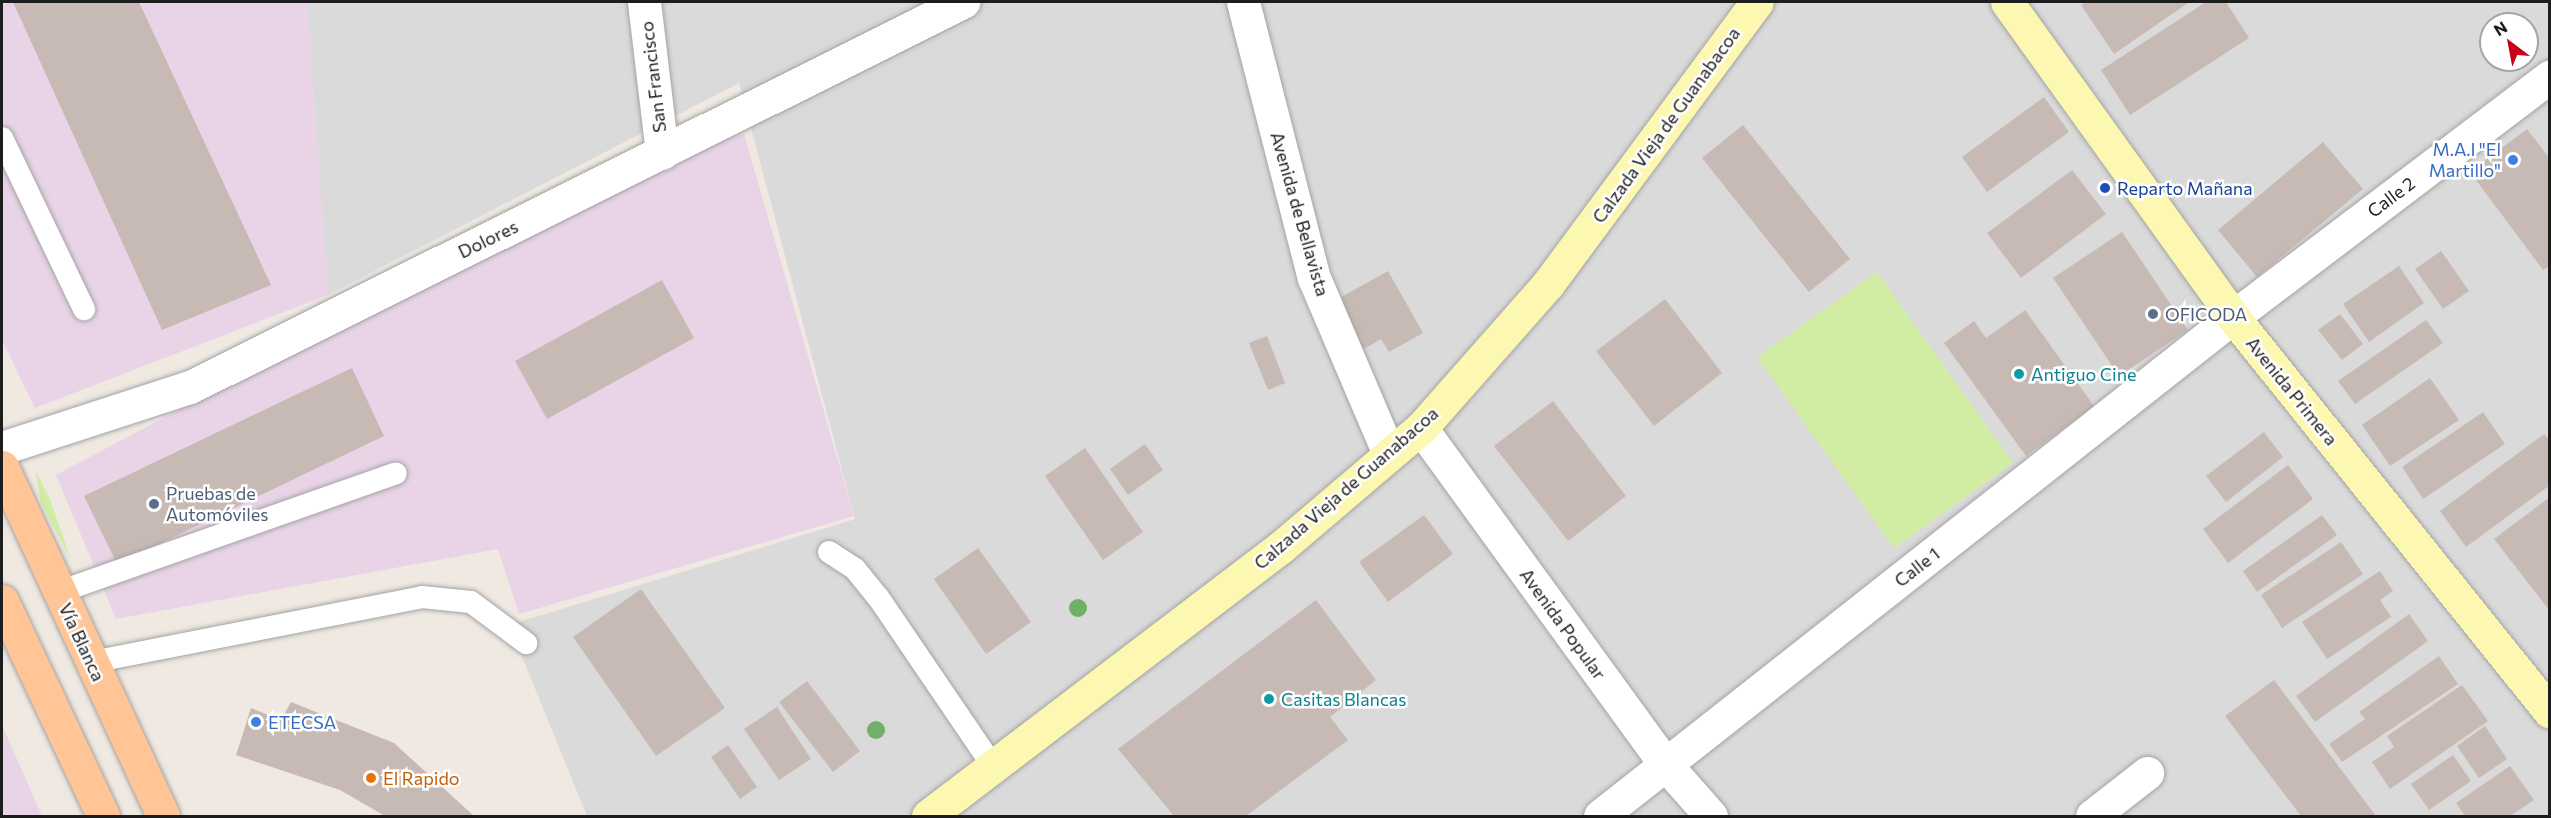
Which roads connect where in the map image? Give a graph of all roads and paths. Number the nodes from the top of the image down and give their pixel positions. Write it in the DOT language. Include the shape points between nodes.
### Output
graph roads {
  1 [pos="644,2"];
  2 [pos="963,2"];
  3 [pos="1243,2"];
  4 [pos="1757,2"];
  5 [pos="2007,2"];
  6 [pos="2550,76"];
  7 [pos="2,138"];
  8 [pos="662,153"];
  9 [pos="84,309"];
  10 [pos="2233,317"];
  11 [pos="1421,428"];
  12 [pos="2,448"];
  13 [pos="1389,454"];
  14 [pos="2,467"];
  15 [pos="396,473"];
  16 [pos="829,552"];
  17 [pos="59,592"];
  18 [pos="2,601"];
  19 [pos="526,643"];
  20 [pos="92,662"];
  21 [pos="2550,712"];
  22 [pos="1666,765"];
  23 [pos="993,766"];
  24 [pos="2147,773"];
  25 [pos="103,816"];
  26 [pos="163,816"];
  27 [pos="928,816"];
  28 [pos="1600,816"];
  29 [pos="1711,816"];
  30 [pos="2092,816"];
  1 -- 8 [label="street, San Francisco"];
  2 -- 8 [label="street, Dolores"];
  3 -- 13 [label="street, Avenida de Bellavista" via="1314,278"];
  4 -- 11 [label="main road, Calzada Vieja de Guanabacoa" via="1548,284"];
  5 -- 10 [label="main road, Avenida Primera"];
  6 -- 10 [label="street, Calle 2"];
  7 -- 9 [label="lane"];
  8 -- 12 [label="street, Dolores" via="190,387"];
  10 -- 21 [label="main road, Avenida Primera"];
  10 -- 22 [label="street, Calle 1"];
  11 -- 13 [label="main road, Calzada Vieja de Guanabacoa"];
  11 -- 22 [label="street, Avenida Popular"];
  13 -- 23 [label="main road, Calzada Vieja de Guanabacoa" via="1281,547"];
  14 -- 17 [label="main road, Vía Blanca"];
  15 -- 17 [label="lane"];
  16 -- 23 [label="lane" via="855,569 878,597"];
  17 -- 20 [label="main road, Vía Blanca"];
  18 -- 25 [label="main road"];
  19 -- 20 [label="lane" via="471,602 422,597"];
  20 -- 26 [label="main road, Vía Blanca"];
  22 -- 28 [label="street, Calle 1"];
  22 -- 29 [label="street, Avenida Popular"];
  23 -- 27 [label="main road, Calzada Vieja de Guanabacoa"];
  24 -- 30 [label="street"];
}
